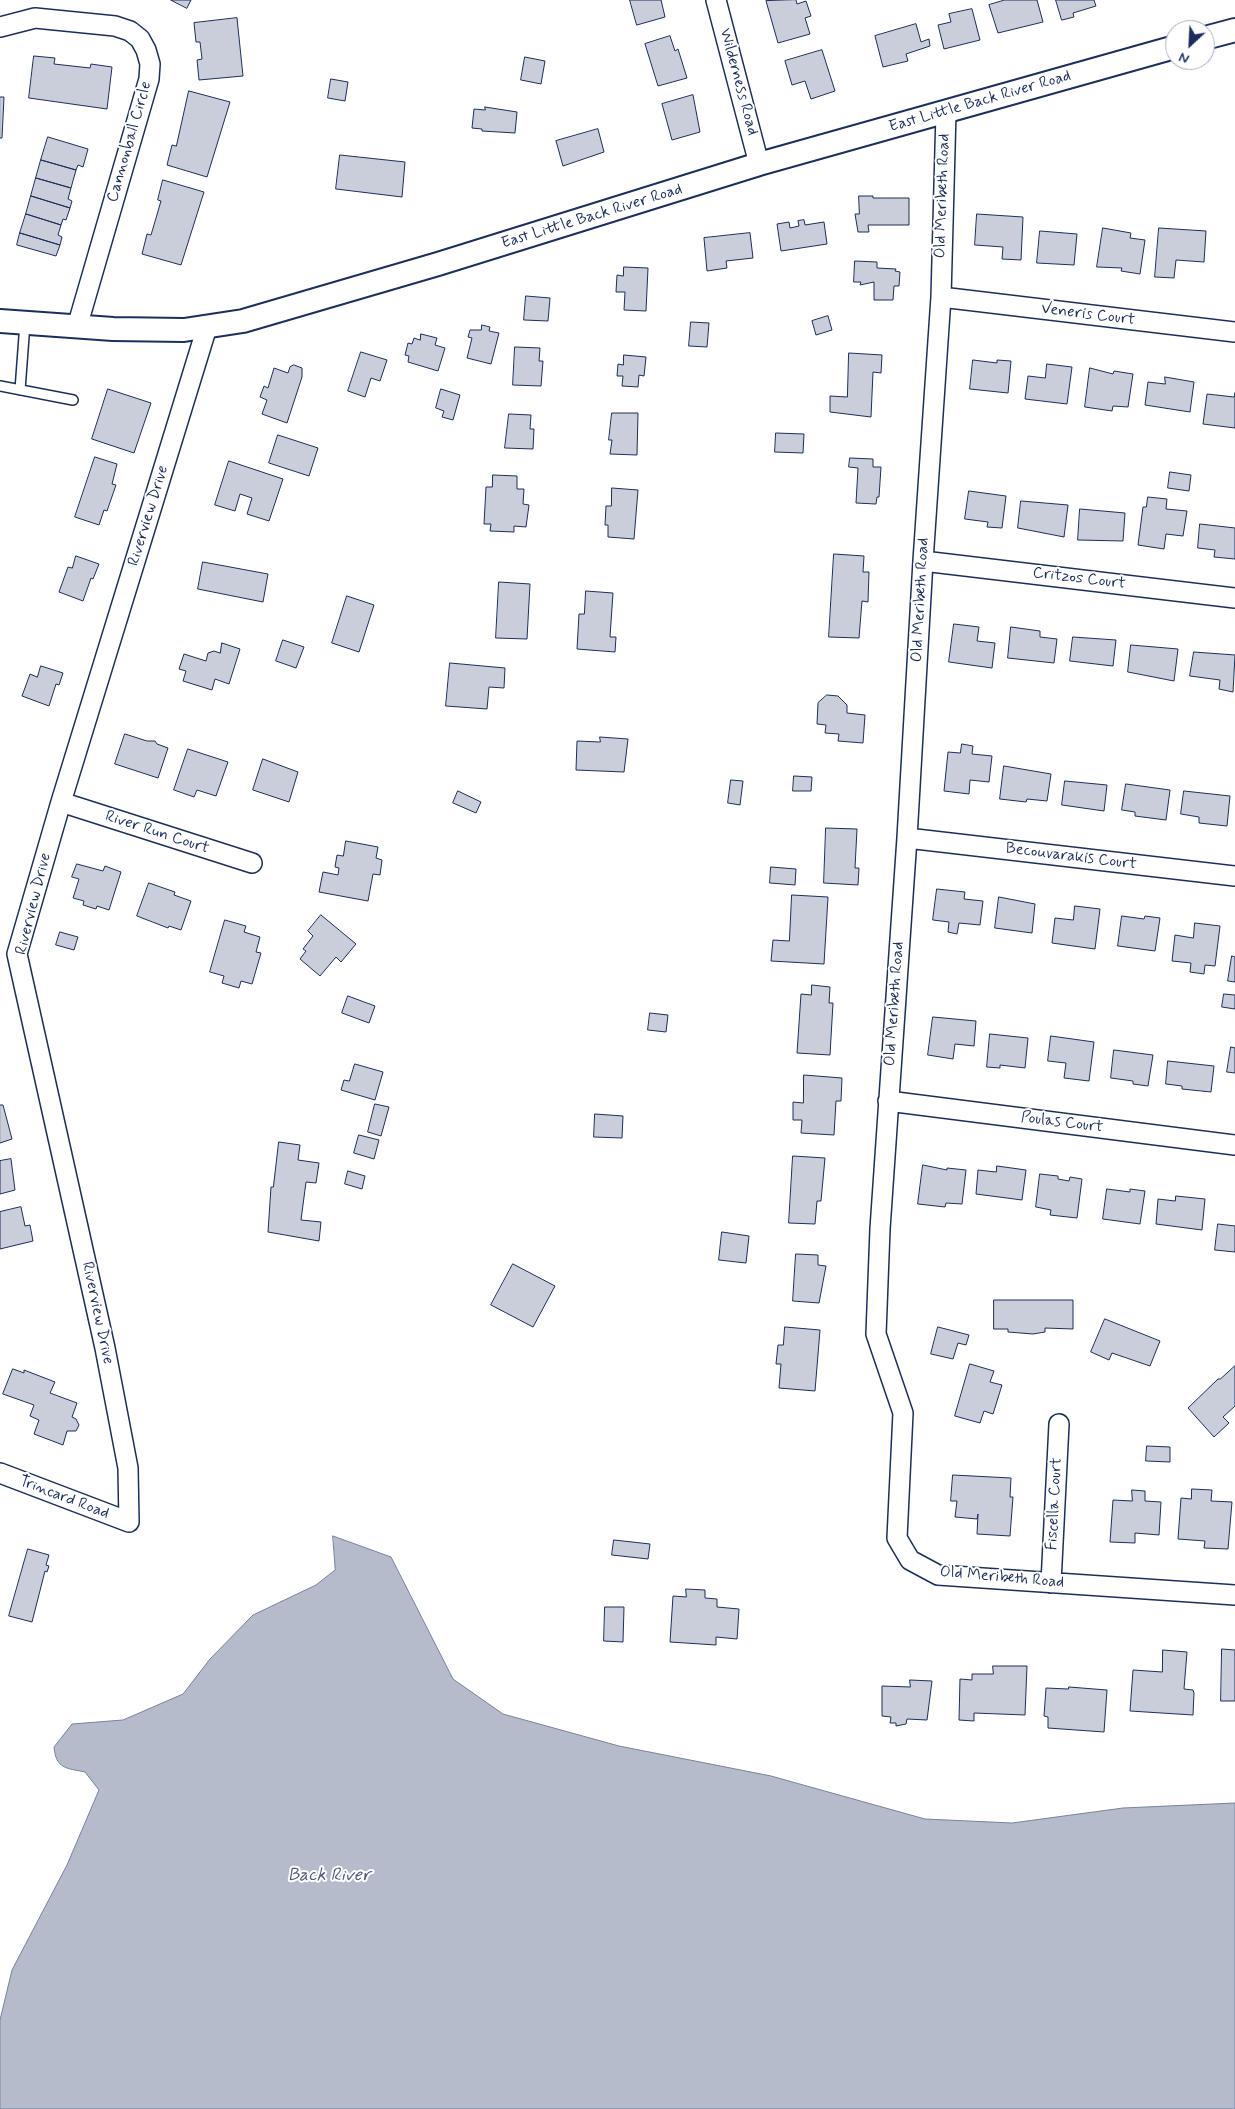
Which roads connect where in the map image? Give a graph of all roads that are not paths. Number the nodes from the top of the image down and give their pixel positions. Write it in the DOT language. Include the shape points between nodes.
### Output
graph roads {
  1 [pos="716,0"];
  2 [pos="0,27"];
  3 [pos="1235,30"];
  4 [pos="1215,35"];
  5 [pos="1165,50"];
  6 [pos="946,112"];
  7 [pos="759,164"];
  8 [pos="940,297"];
  9 [pos="0,322"];
  10 [pos="25,323"];
  11 [pos="77,327"];
  12 [pos="207,327"];
  13 [pos="1235,332"];
  14 [pos="0,386"];
  15 [pos="20,390"];
  16 [pos="74,400"];
  17 [pos="922,561"];
  18 [pos="1235,598"];
  19 [pos="61,802"];
  20 [pos="907,838"];
  21 [pos="252,863"];
  22 [pos="1235,876"];
  23 [pos="888,1101"];
  24 [pos="1235,1145"];
  25 [pos="1059,1424"];
  26 [pos="0,1473"];
  27 [pos="128,1522"];
  28 [pos="1051,1583"];
  29 [pos="1235,1595"];
  1 -- 7 [label="street, Wilderness Road"];
  2 -- 11 [label="street, Cannonball Circle" via="35,18 115,26 135,35 146,50 150,64 149,79"];
  3 -- 4 [label="street"];
  5 -- 6 [label="street, East Little Back River Road"];
  6 -- 7 [label="street, East Little Back River Road"];
  6 -- 8 [label="street, Old Meribeth Road"];
  7 -- 12 [label="street, East Little Back River Road" via="259,317"];
  8 -- 13 [label="street, Veneris Court"];
  8 -- 17 [label="street, Old Meribeth Road"];
  9 -- 10 [label="street, East Little Back River Road"];
  10 -- 11 [label="street, East Little Back River Road"];
  10 -- 15 [label="lane"];
  11 -- 12 [label="street, East Little Back River Road" via="158,330"];
  12 -- 19 [label="street, Riverview Drive"];
  14 -- 15 [label="lane"];
  15 -- 16 [label="lane"];
  17 -- 18 [label="street, Critzos Court"];
  17 -- 20 [label="street, Old Meribeth Road"];
  19 -- 21 [label="street, River Run Court"];
  19 -- 27 [label="street, Riverview Drive" via="18,954 105,1348 128,1468"];
  20 -- 22 [label="street, Becouvarakis Court"];
  20 -- 23 [label="street, Old Meribeth Road"];
  23 -- 24 [label="street, Poulas Court"];
  23 -- 28 [label="street, Old Meribeth Road" via="876,1334 903,1413 898,1538 910,1560 938,1575"];
  25 -- 28 [label="street, Fiscella Court"];
  26 -- 27 [label="street, Trincard Road"];
  28 -- 29 [label="street, Old Meribeth Road"];
}
